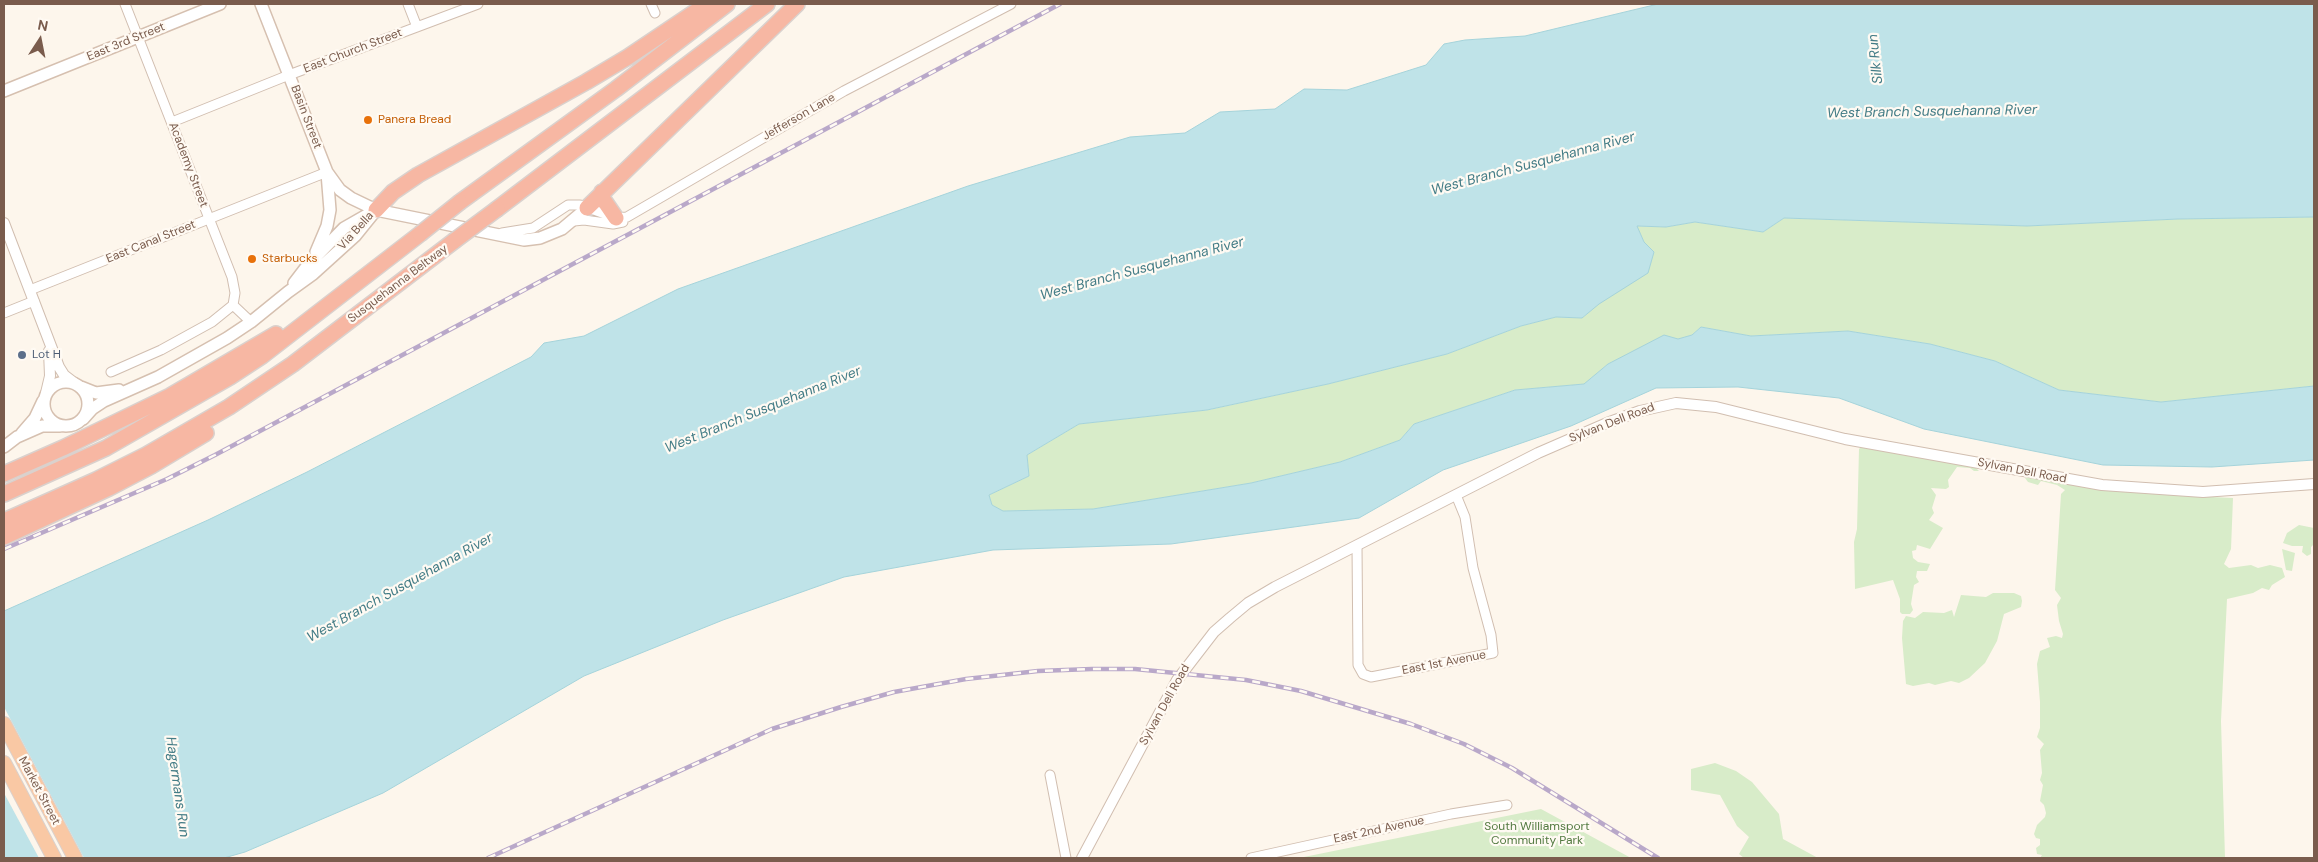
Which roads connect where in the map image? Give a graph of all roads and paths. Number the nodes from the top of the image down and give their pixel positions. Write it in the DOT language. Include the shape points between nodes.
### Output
graph roads {
  1 [pos="125,4"];
  2 [pos="220,4"];
  3 [pos="262,4"];
  4 [pos="408,4"];
  5 [pos="478,4"];
  6 [pos="651,4"];
  7 [pos="707,4"];
  8 [pos="727,4"];
  9 [pos="767,4"];
  10 [pos="798,4"];
  11 [pos="1011,4"];
  12 [pos="655,13"];
  13 [pos="417,27"];
  14 [pos="139,36"];
  15 [pos="289,75"];
  16 [pos="4,91"];
  17 [pos="172,122"];
  18 [pos="327,172"];
  19 [pos="602,192"];
  20 [pos="588,208"];
  21 [pos="376,210"];
  22 [pos="621,218"];
  23 [pos="208,219"];
  24 [pos="574,221"];
  25 [pos="4,223"];
  26 [pos="490,233"];
  27 [pos="307,266"];
  28 [pos="355,284"];
  29 [pos="30,290"];
  30 [pos="288,292"];
  31 [pos="34,301"];
  32 [pos="233,305"];
  33 [pos="4,313"];
  34 [pos="355,316"];
  35 [pos="251,322"];
  36 [pos="48,342"];
  37 [pos="111,372"];
  38 [pos="79,386"];
  39 [pos="133,388"];
  40 [pos="45,396"];
  41 [pos="83,419"];
  42 [pos="62,426"];
  43 [pos="17,438"];
  44 [pos="4,446"];
  45 [pos="4,474"];
  46 [pos="2314,484"];
  47 [pos="4,494"];
  48 [pos="1456,495"];
  49 [pos="4,522"];
  50 [pos="4,537"];
  51 [pos="1357,546"];
  52 [pos="4,724"];
  53 [pos="4,763"];
  54 [pos="1050,775"];
  55 [pos="1507,805"];
  56 [pos="54,858"];
  57 [pos="75,858"];
  58 [pos="1066,858"];
  59 [pos="1082,858"];
  60 [pos="1251,858"];
  1 -- 14 [label="street, Academy Street"];
  2 -- 14 [label="main road, East 3rd Street"];
  3 -- 15 [label="main road, Basin Street"];
  4 -- 13 [label="street"];
  5 -- 13 [label="street, East Church Street"];
  6 -- 12 [label="street"];
  7 -- 21 [label="highway" via="586,82 418,175 393,192"];
  8 -- 28 [label="highway, Susquehanna Beltway, bridge"];
  9 -- 34 [label="highway, Susquehanna Beltway, bridge"];
  10 -- 19 [label="highway"];
  11 -- 22 [label="street, Jefferson Lane" via="844,91"];
  13 -- 15 [label="street, East Church Street"];
  14 -- 16 [label="main road, East 3rd Street"];
  14 -- 17 [label="street, Academy Street"];
  15 -- 17 [label="street, East Church Street"];
  15 -- 18 [label="main road, Basin Street"];
  17 -- 23 [label="street, Academy Street"];
  18 -- 21 [label="main road, Basin Street" via="340,190"];
  18 -- 23 [label="street, East Canal Street"];
  18 -- 27 [label="main road" via="330,194 327,226 322,242"];
  19 -- 20 [label="highway"];
  19 -- 22 [label="highway" via="603,199"];
  20 -- 22 [label="street"];
  20 -- 24 [label="main road"];
  20 -- 26 [label="street" via="568,204 533,228"];
  21 -- 26 [label="main road"];
  21 -- 27 [label="main road, Via Bella" via="344,228"];
  21 -- 30 [label="main road, Via Bella" via="355,236"];
  22 -- 24 [label="street, Jefferson Lane" via="623,222 613,224"];
  23 -- 29 [label="street, East Canal Street"];
  23 -- 32 [label="street, Academy Street" via="234,284"];
  24 -- 26 [label="main road" via="551,234 531,240"];
  25 -- 29 [label="street"];
  27 -- 30 [label="main road, Via Bella"];
  28 -- 45 [label="highway" via="205,377 135,414"];
  28 -- 47 [label="highway, Susquehanna Beltway" via="262,356 181,407 106,448"];
  29 -- 31 [label="street"];
  30 -- 35 [label="main road, Via Bella"];
  31 -- 33 [label="street"];
  31 -- 36 [label="street"];
  32 -- 35 [label="street"];
  32 -- 37 [label="street" via="184,338"];
  34 -- 49 [label="highway, Susquehanna Beltway" via="293,364 189,432"];
  34 -- 50 [label="highway" via="268,391 188,444 109,488"];
  35 -- 39 [label="main road, Via Bella"];
  36 -- 38 [label="street" via="62,373"];
  36 -- 40 [label="street" via="50,376"];
  38 -- 39 [label="main road, Via Bella" via="96,393"];
  38 -- 40 [label="main road" via="60,382 52,386"];
  38 -- 41 [label="main road" via="88,402"];
  39 -- 41 [label="main road, Via Bella" via="104,401"];
  40 -- 42 [label="main road" via="47,416"];
  40 -- 43 [label="main road" via="36,416"];
  41 -- 42 [label="main road" via="74,425"];
  42 -- 43 [label="main road" via="42,426"];
  43 -- 44 [label="main road"];
  46 -- 48 [label="street, Sylvan Dell Road" via="2203,492 2102,485 1845,439 1716,407 1676,403 1640,411 1571,438"];
  48 -- 51 [label="street, Sylvan Dell Road"];
  48 -- 51 [label="street, East 1st Avenue" via="1465,517 1493,653 1371,677 1363,674 1358,665"];
  51 -- 59 [label="street, Sylvan Dell Road" via="1248,603 1214,632 1177,680"];
  52 -- 57 [label="highway, Market Street"];
  53 -- 56 [label="highway, Market Street"];
  54 -- 58 [label="street"];
  55 -- 60 [label="street, East 2nd Avenue" via="1451,814"];
}
